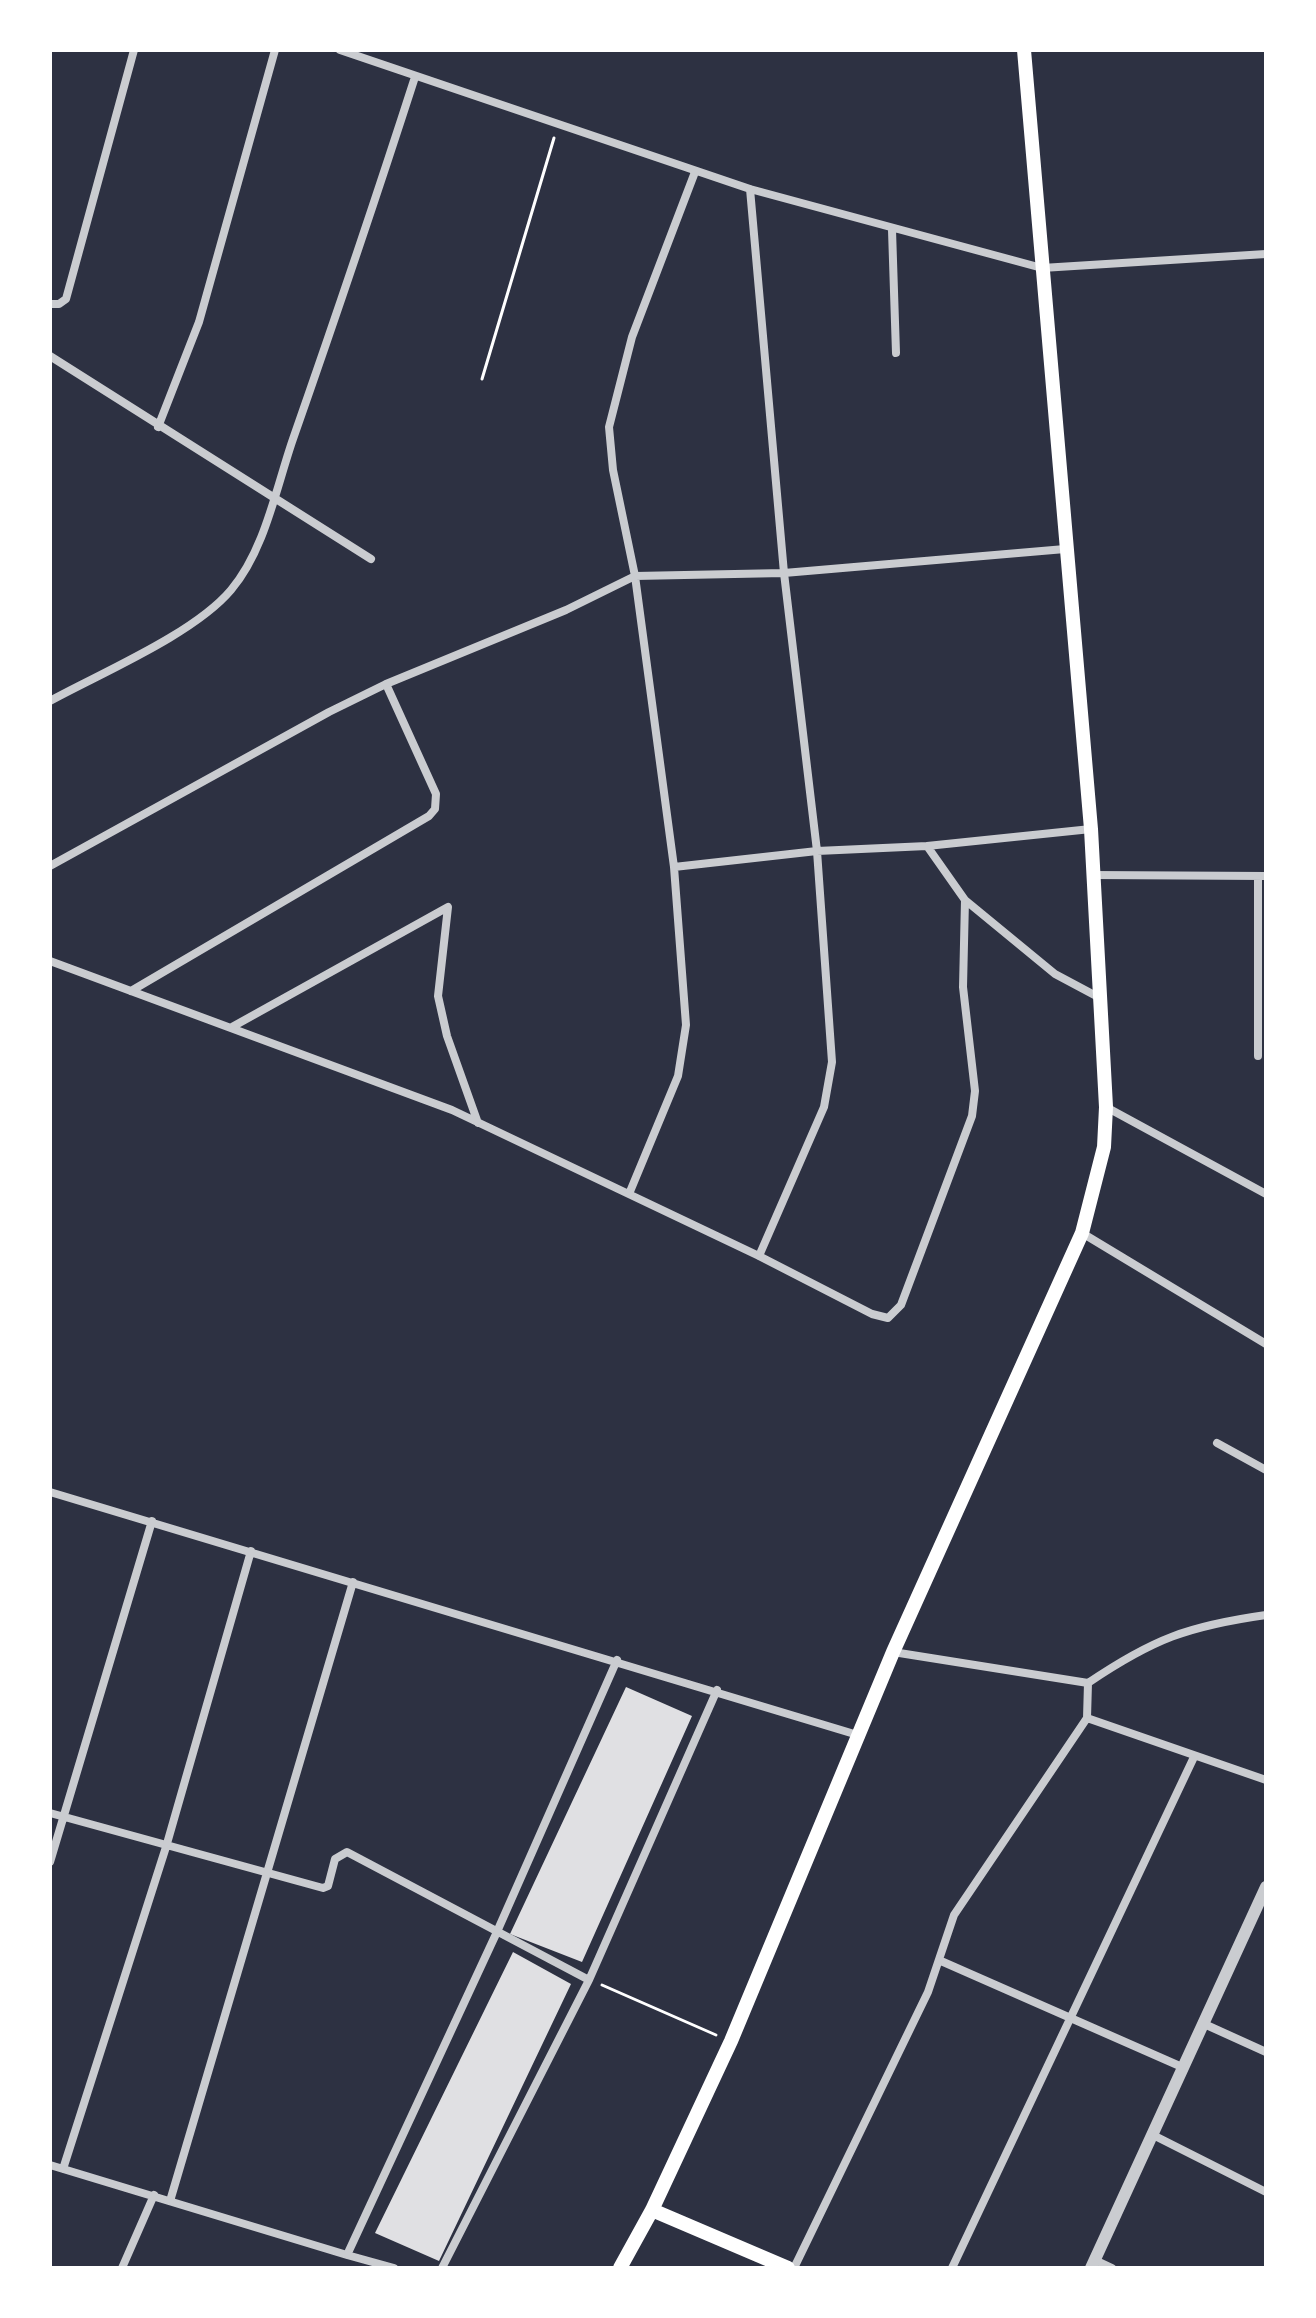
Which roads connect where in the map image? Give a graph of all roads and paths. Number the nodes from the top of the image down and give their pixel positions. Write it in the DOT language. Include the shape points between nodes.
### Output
graph roads {
  1 [pos="134,50"];
  2 [pos="275,50"];
  3 [pos="340,50"];
  4 [pos="1024,50"];
  5 [pos="415,77"];
  6 [pos="557,127"];
  7 [pos="695,172"];
  8 [pos="750,189"];
  9 [pos="892,230"];
  10 [pos="1266,254"];
  11 [pos="1042,268"];
  12 [pos="54,304"];
  13 [pos="896,353"];
  14 [pos="50,356"];
  15 [pos="482,379"];
  16 [pos="158,427"];
  17 [pos="273,500"];
  18 [pos="1065,549"];
  19 [pos="371,559"];
  20 [pos="784,573"];
  21 [pos="635,576"];
  22 [pos="386,684"];
  23 [pos="50,701"];
  24 [pos="1091,829"];
  25 [pos="927,846"];
  26 [pos="817,851"];
  27 [pos="50,866"];
  28 [pos="674,867"];
  29 [pos="1092,875"];
  30 [pos="1262,876"];
  31 [pos="965,900"];
  32 [pos="50,961"];
  33 [pos="131,991"];
  34 [pos="1100,999"];
  35 [pos="232,1027"];
  36 [pos="1258,1056"];
  37 [pos="1106,1107"];
  38 [pos="478,1123"];
  39 [pos="629,1194"];
  40 [pos="1266,1194"];
  41 [pos="1082,1233"];
  42 [pos="759,1256"];
  43 [pos="1266,1344"];
  44 [pos="1217,1443"];
  45 [pos="1266,1470"];
  46 [pos="52,1492"];
  47 [pos="50,1503"];
  48 [pos="152,1521"];
  49 [pos="251,1551"];
  50 [pos="353,1582"];
  51 [pos="1266,1615"];
  52 [pos="893,1652"];
  53 [pos="617,1660"];
  54 [pos="1088,1683"];
  55 [pos="717,1690"];
  56 [pos="1087,1718"];
  57 [pos="861,1736"];
  58 [pos="1194,1757"];
  59 [pos="1266,1780"];
  60 [pos="50,1813"];
  61 [pos="64,1817"];
  62 [pos="166,1847"];
  63 [pos="50,1862"];
  64 [pos="267,1874"];
  65 [pos="1266,1887"];
  66 [pos="1263,1903"];
  67 [pos="496,1934"];
  68 [pos="941,1961"];
  69 [pos="589,1980"];
  70 [pos="1071,2016"];
  71 [pos="1202,2023"];
  72 [pos="731,2041"];
  73 [pos="1266,2052"];
  74 [pos="1182,2067"];
  75 [pos="1151,2134"];
  76 [pos="50,2165"];
  77 [pos="63,2169"];
  78 [pos="1266,2192"];
  79 [pos="154,2195"];
  80 [pos="170,2201"];
  81 [pos="652,2210"];
  82 [pos="347,2255"];
  83 [pos="1093,2264"];
  84 [pos="788,2267"];
  85 [pos="122,2268"];
  86 [pos="394,2268"];
  87 [pos="442,2268"];
  88 [pos="620,2268"];
  89 [pos="765,2268"];
  90 [pos="952,2268"];
  91 [pos="1112,2268"];
  1 -- 12 [label="street" via="66,299"];
  2 -- 16 [label="street" via="199,322"];
  3 -- 5 [label="street"];
  4 -- 11 [label="main road"];
  5 -- 6 [label="street"];
  5 -- 17 [label="street"];
  6 -- 7 [label="street"];
  6 -- 15 [label="path"];
  7 -- 8 [label="street"];
  7 -- 21 [label="street" via="632,337 609,427"];
  8 -- 9 [label="street"];
  8 -- 20 [label="street"];
  9 -- 11 [label="street"];
  9 -- 13 [label="street"];
  10 -- 11 [label="street"];
  11 -- 18 [label="main road"];
  14 -- 16 [label="street"];
  16 -- 17 [label="street"];
  17 -- 19 [label="street"];
  17 -- 23 [label="street" via="252,555 230,591 158,642"];
  18 -- 20 [label="street"];
  18 -- 24 [label="main road"];
  20 -- 21 [label="street"];
  20 -- 26 [label="street"];
  21 -- 22 [label="street"];
  21 -- 28 [label="street"];
  22 -- 27 [label="street"];
  22 -- 33 [label="street" via="436,794 435,809"];
  24 -- 25 [label="street"];
  24 -- 29 [label="main road"];
  25 -- 26 [label="street"];
  25 -- 31 [label="street"];
  26 -- 28 [label="street"];
  26 -- 42 [label="street" via="831,1081"];
  28 -- 39 [label="street" via="684,1048 678,1076"];
  29 -- 30 [label="street"];
  29 -- 34 [label="main road"];
  30 -- 36 [label="street"];
  31 -- 34 [label="street" via="1055,974"];
  31 -- 42 [label="street" via="963,987 974,1074 972,1116 901,1305 894,1314 880,1317"];
  32 -- 33 [label="street"];
  33 -- 35 [label="street"];
  34 -- 37 [label="main road"];
  35 -- 38 [label="street"];
  35 -- 38 [label="street" via="448,907 438,996"];
  37 -- 40 [label="street"];
  37 -- 41 [label="main road" via="1104,1147"];
  38 -- 39 [label="street"];
  39 -- 42 [label="street"];
  41 -- 43 [label="street"];
  41 -- 52 [label="main road"];
  44 -- 45 [label="street"];
  46 -- 47 [label="street"];
  46 -- 48 [label="street"];
  48 -- 49 [label="street"];
  48 -- 61 [label="street"];
  49 -- 50 [label="street"];
  49 -- 62 [label="street"];
  50 -- 53 [label="street"];
  50 -- 64 [label="street"];
  51 -- 54 [label="street" via="1179,1631"];
  52 -- 54 [label="street"];
  52 -- 57 [label="main road"];
  53 -- 55 [label="street"];
  53 -- 67 [label="street"];
  54 -- 56 [label="street"];
  55 -- 57 [label="street"];
  55 -- 69 [label="street"];
  56 -- 58 [label="street"];
  56 -- 68 [label="street" via="966,1893"];
  57 -- 72 [label="main road"];
  58 -- 59 [label="street"];
  58 -- 70 [label="street"];
  60 -- 61 [label="street"];
  61 -- 62 [label="street"];
  61 -- 63 [label="street"];
  62 -- 64 [label="street"];
  62 -- 77 [label="street"];
  64 -- 67 [label="street" via="323,1888 335,1859 347,1852"];
  64 -- 80 [label="street"];
  65 -- 66 [label="street"];
  66 -- 71 [label="street"];
  67 -- 69 [label="street"];
  67 -- 82 [label="street"];
  68 -- 70 [label="street"];
  68 -- 84 [label="street"];
  69 -- 72 [label="path"];
  69 -- 87 [label="street"];
  70 -- 74 [label="street"];
  70 -- 90 [label="street"];
  71 -- 73 [label="street"];
  71 -- 74 [label="street"];
  72 -- 81 [label="main road"];
  74 -- 75 [label="street"];
  75 -- 78 [label="street"];
  75 -- 83 [label="street"];
  76 -- 77 [label="street"];
  77 -- 79 [label="street"];
  79 -- 80 [label="street"];
  79 -- 85 [label="street"];
  80 -- 82 [label="street"];
  81 -- 84 [label="main road"];
  81 -- 88 [label="main road"];
  82 -- 86 [label="street"];
  83 -- 91 [label="street"];
  84 -- 89 [label="main road"];
}
